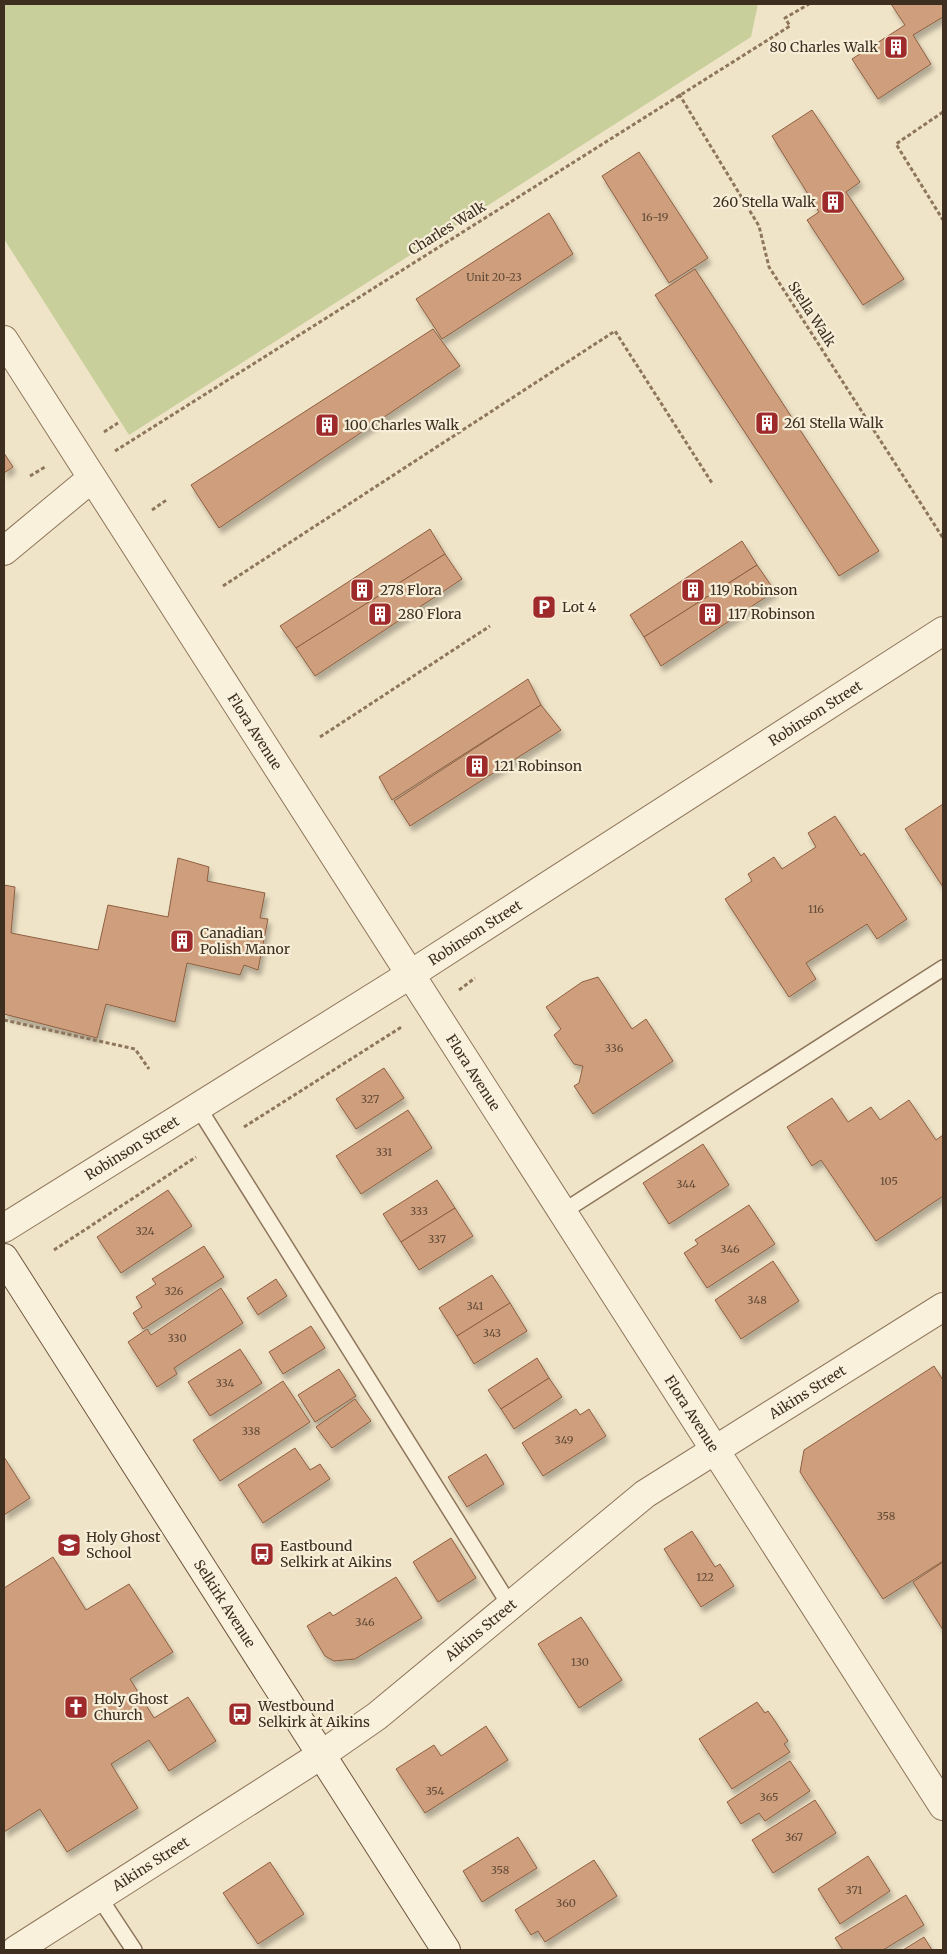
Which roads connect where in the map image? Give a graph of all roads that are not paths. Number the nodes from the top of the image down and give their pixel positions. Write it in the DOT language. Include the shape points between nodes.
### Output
graph roads {
  1 [pos="4,340"];
  2 [pos="92,478"];
  3 [pos="4,551"];
  4 [pos="943,631"];
  5 [pos="943,968"];
  6 [pos="411,974"];
  7 [pos="198,1107"];
  8 [pos="564,1211"];
  9 [pos="4,1228"];
  10 [pos="4,1258"];
  11 [pos="943,1307"];
  12 [pos="716,1448"];
  13 [pos="509,1604"];
  14 [pos="321,1755"];
  15 [pos="943,1806"];
  16 [pos="99,1897"];
  17 [pos="16,1950"];
  18 [pos="134,1950"];
  19 [pos="446,1950"];
  1 -- 2 [label="street, Flora Avenue"];
  2 -- 3 [label="street"];
  2 -- 6 [label="street, Flora Avenue"];
  4 -- 6 [label="street, Robinson Street"];
  5 -- 8 [label="lane"];
  6 -- 7 [label="street, Robinson Street"];
  6 -- 8 [label="street, Flora Avenue"];
  7 -- 9 [label="street, Robinson Street"];
  7 -- 13 [label="lane"];
  8 -- 12 [label="street, Flora Avenue"];
  10 -- 14 [label="street, Selkirk Avenue"];
  11 -- 12 [label="street, Aikins Street"];
  12 -- 13 [label="street, Aikins Street" via="645,1494"];
  12 -- 15 [label="street, Flora Avenue"];
  13 -- 14 [label="street, Aikins Street" via="377,1716"];
  14 -- 16 [label="street, Aikins Street"];
  14 -- 19 [label="street, Selkirk Avenue"];
  16 -- 17 [label="street, Aikins Street"];
  16 -- 18 [label="lane"];
}
